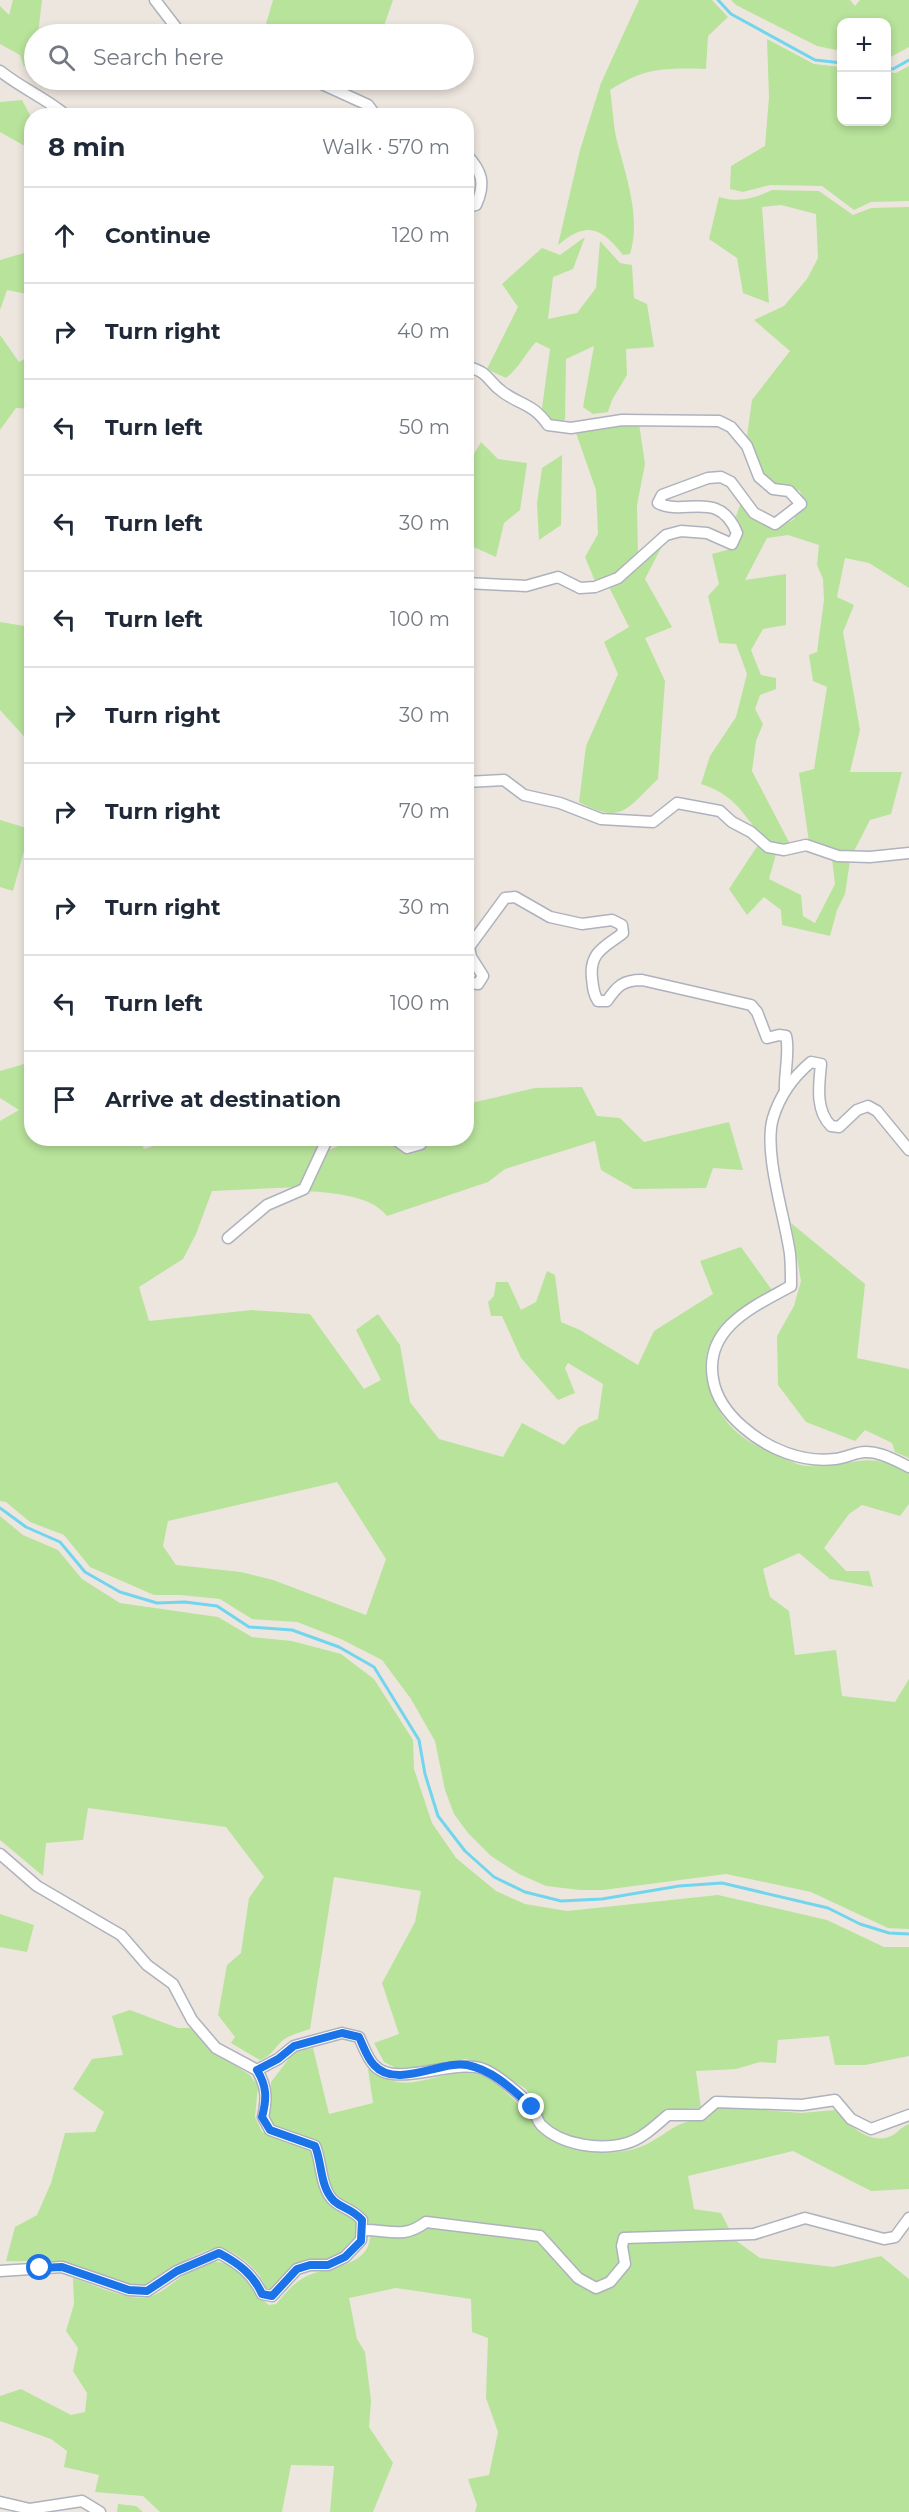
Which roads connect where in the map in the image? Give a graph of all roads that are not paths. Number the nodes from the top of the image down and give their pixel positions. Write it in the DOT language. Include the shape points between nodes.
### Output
graph roads {
  1 [pos="155,0"];
  2 [pos="173,24"];
  3 [pos="0,72"];
  4 [pos="24,89"];
  5 [pos="26,90"];
  6 [pos="336,90"];
  7 [pos="57,108"];
  8 [pos="370,108"];
  9 [pos="474,163"];
  10 [pos="474,205"];
  11 [pos="474,369"];
  12 [pos="474,583"];
  13 [pos="474,782"];
  14 [pos="909,853"];
  15 [pos="474,940"];
  16 [pos="474,962"];
  17 [pos="474,983"];
  18 [pos="785,1091"];
  19 [pos="324,1146"];
  20 [pos="909,1150"];
  21 [pos="228,1238"];
  22 [pos="909,1467"];
  23 [pos="0,1854"];
  24 [pos="257,2070"];
  25 [pos="909,2115"];
  26 [pos="909,2218"];
  27 [pos="362,2230"];
  28 [pos="0,2271"];
  29 [pos="0,2502"];
  30 [pos="100,2512"];
  1 -- 2 [label="street"];
  3 -- 4 [label="street"];
  5 -- 7 [label="street"];
  6 -- 8 [label="street"];
  9 -- 10 [label="street" via="483,179 482,192"];
  11 -- 12 [label="street" via="484,372 503,393 538,411 548,425 571,428 622,420 719,421 731,427 747,446 759,477 773,489 789,490 801,504 775,524 754,513 731,482 721,477 708,478 662,495 658,503 665,507 713,508 733,523 737,533 732,544 707,533 681,531 666,535 618,578 595,587 580,588 558,577 526,586"];
  13 -- 14 [label="street" via="504,780 524,795 560,803 601,819 653,822 677,803 709,807 751,832 768,848 784,850 806,845 838,856"];
  15 -- 18 [label="street" via="505,898 515,897 550,917 582,924 612,920 622,925 623,933 590,963 593,994 598,1001 607,1001 626,980 642,980 751,1005 758,1012 767,1038 786,1036"];
  16 -- 17 [label="street" via="483,976 478,984"];
  18 -- 20 [label="street" via="811,1062 821,1065 820,1104 831,1126 839,1127 856,1110 868,1106 877,1111"];
  18 -- 22 [label="street" via="773,1118 770,1139 790,1255 791,1286 755,1306 719,1336 710,1362 715,1391 732,1417 760,1442 798,1457 835,1459 861,1452 887,1455"];
  19 -- 21 [label="street" via="304,1189 267,1204"];
  23 -- 24 [label="street" via="37,1886 121,1935 147,1965 173,1984 192,2020 216,2048"];
  24 -- 25 [label="street" via="294,2046 342,2033 359,2037 374,2066 393,2075 464,2064 485,2070 532,2107 539,2123 555,2136 600,2146 628,2143 668,2115 701,2115 716,2102 802,2105 835,2100 851,2119 871,2129"];
  24 -- 27 [label="street" via="265,2083 262,2117 270,2130 315,2146 323,2180 334,2201 352,2209 362,2220"];
  26 -- 27 [label="street" via="895,2237 884,2239 805,2218 754,2234 624,2238 625,2264 610,2282 596,2288 578,2278 540,2236 426,2222 396,2235 382,2229"];
  27 -- 28 [label="street" via="361,2241 345,2257 328,2265 297,2269 272,2296 262,2294 255,2280 235,2261 219,2253 177,2271 147,2291 129,2290 62,2267"];
  29 -- 30 [label="street" via="30,2509 82,2500"];
}
